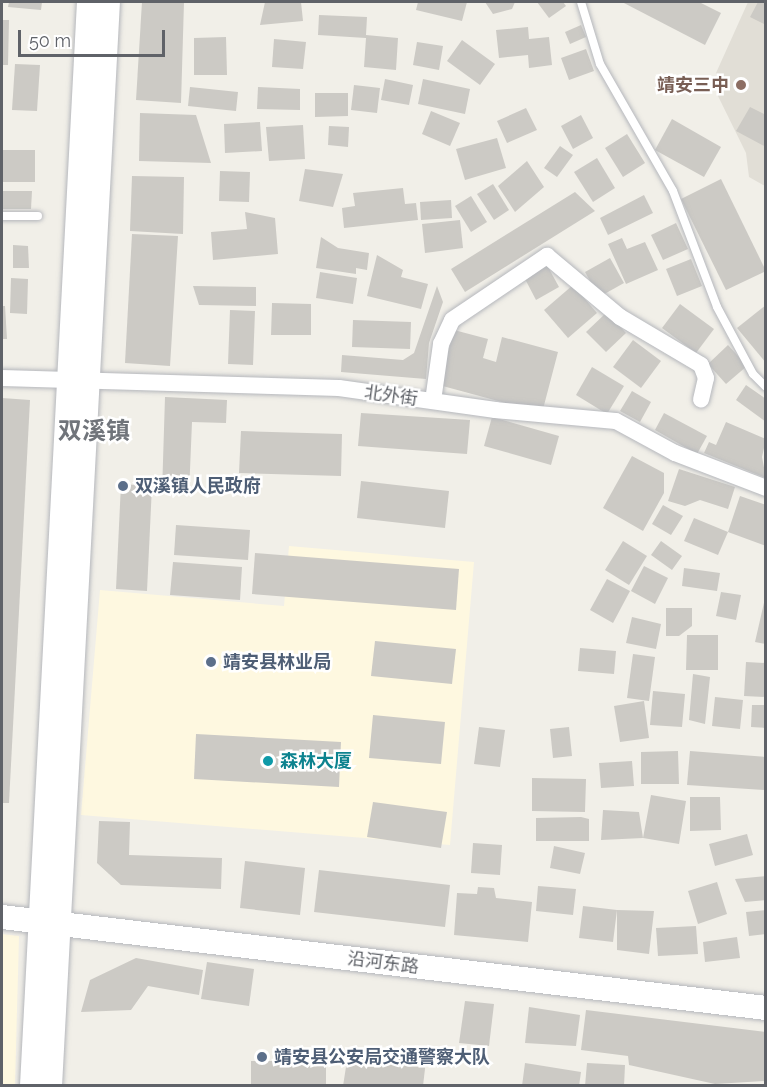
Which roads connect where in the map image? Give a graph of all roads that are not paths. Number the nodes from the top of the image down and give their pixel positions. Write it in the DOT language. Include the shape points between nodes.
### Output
graph roads {
  1 [pos="89,2"];
  2 [pos="108,2"];
  3 [pos="581,2"];
  4 [pos="2,216"];
  5 [pos="38,216"];
  6 [pos="2,378"];
  7 [pos="78,381"];
  8 [pos="765,387"];
  9 [pos="701,399"];
  10 [pos="433,401"];
  11 [pos="765,488"];
  12 [pos="2,917"];
  13 [pos="50,923"];
  14 [pos="765,1008"];
  15 [pos="32,1086"];
  16 [pos="50,1086"];
  1 -- 7 [label="main road"];
  2 -- 7 [label="main road"];
  3 -- 8 [label="lane" via="600,64 673,191 717,307 753,374"];
  4 -- 5 [label="lane"];
  6 -- 7 [label="street, 北外街"];
  7 -- 10 [label="street, 北外街" via="339,388"];
  7 -- 13 [label="main road"];
  9 -- 10 [label="street" via="706,378 700,365 620,317 547,256 452,320 441,344"];
  10 -- 11 [label="street, 北外街" via="616,421 675,453"];
  12 -- 13 [label="main road, 沿河东路"];
  13 -- 14 [label="main road, 沿河东路"];
  13 -- 15 [label="main road"];
  13 -- 16 [label="main road"];
}
